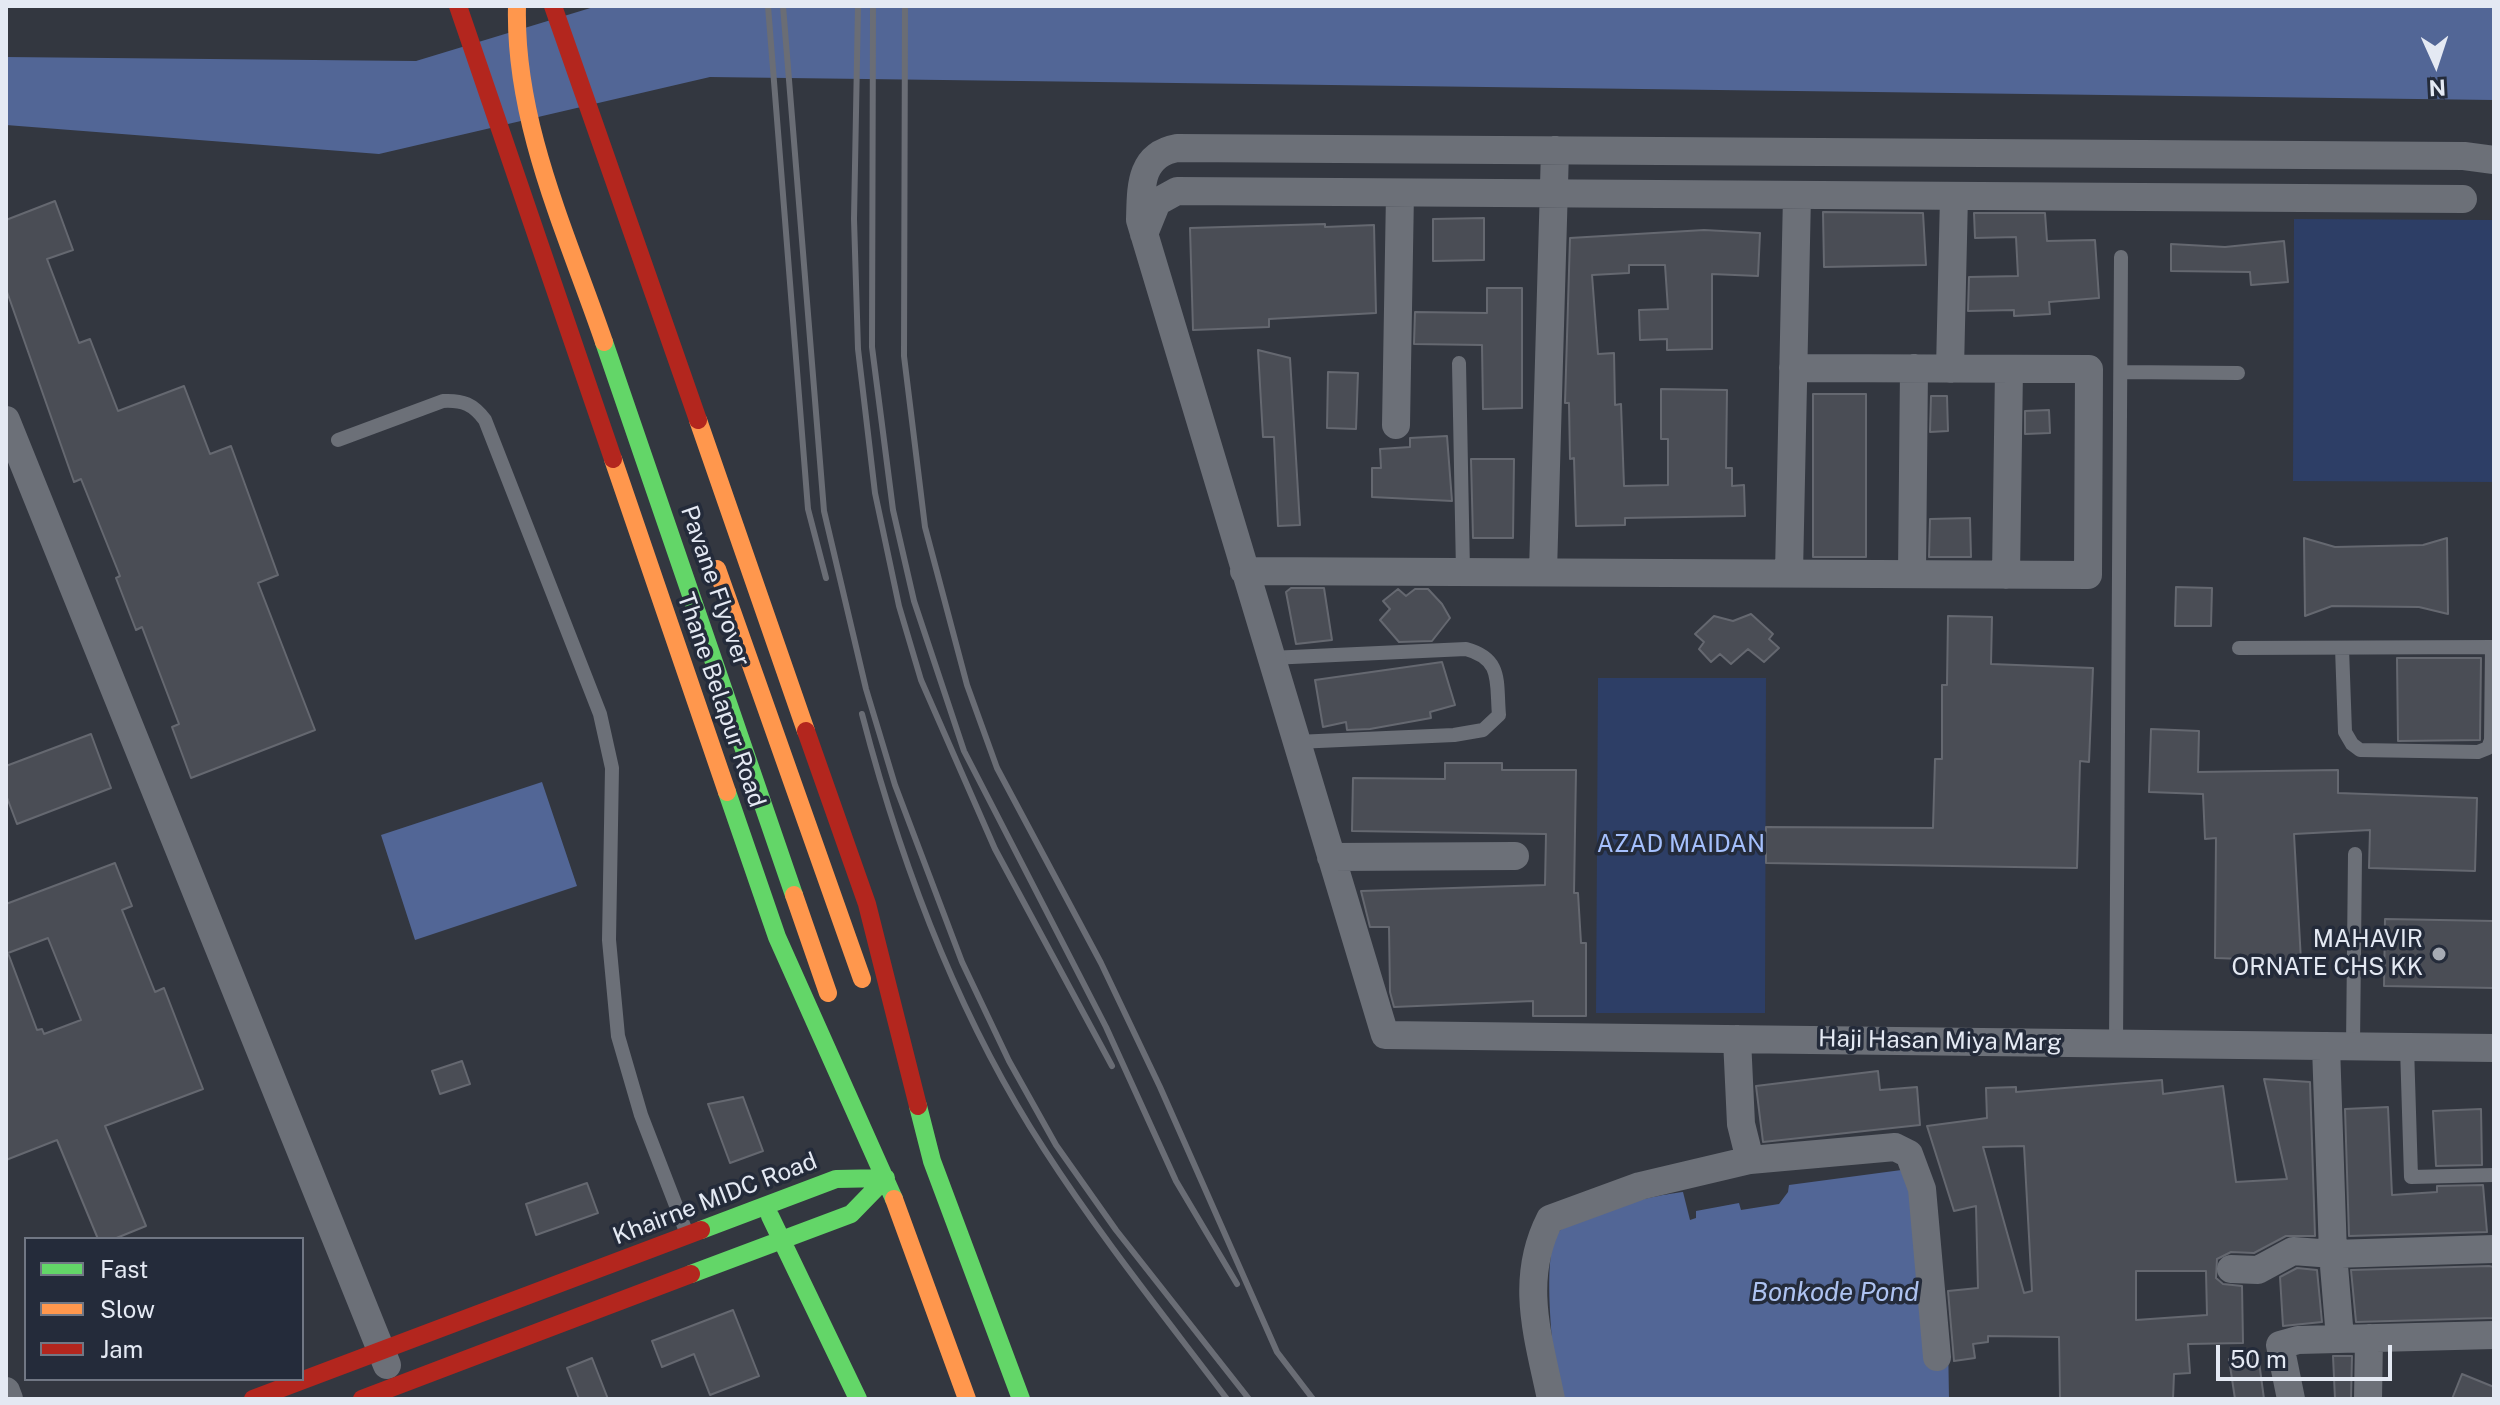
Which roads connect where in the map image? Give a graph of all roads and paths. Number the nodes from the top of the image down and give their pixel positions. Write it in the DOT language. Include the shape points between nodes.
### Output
graph roads {
  1 [pos="458,6"];
  2 [pos="517,6"];
  3 [pos="552,8"];
  4 [pos="550,55"];
  5 [pos="1555,150"];
  6 [pos="2494,160"];
  7 [pos="1400,193"];
  8 [pos="1554,194"];
  9 [pos="1797,195"];
  10 [pos="1954,196"];
  11 [pos="2463,199"];
  12 [pos="1143,239"];
  13 [pos="2121,257"];
  14 [pos="1459,363"];
  15 [pos="1793,368"];
  16 [pos="1914,368"];
  17 [pos="1950,369"];
  18 [pos="2009,369"];
  19 [pos="2121,372"];
  20 [pos="2238,373"];
  21 [pos="6,420"];
  22 [pos="1396,425"];
  23 [pos="338,440"];
  24 [pos="712,554"];
  25 [pos="1244,571"];
  26 [pos="1463,572"];
  27 [pos="1543,572"];
  28 [pos="1789,573"];
  29 [pos="1912,574"];
  30 [pos="2006,575"];
  31 [pos="2493,647"];
  32 [pos="2239,648"];
  33 [pos="2342,648"];
  34 [pos="1270,658"];
  35 [pos="1296,742"];
  36 [pos="2355,854"];
  37 [pos="1515,856"];
  38 [pos="1331,857"];
  39 [pos="1737,1039"];
  40 [pos="2116,1043"];
  41 [pos="2339,1046"];
  42 [pos="2407,1047"];
  43 [pos="2494,1048"];
  44 [pos="1750,1160"];
  45 [pos="932,1161"];
  46 [pos="2494,1175"];
  47 [pos="886,1178"];
  48 [pos="765,1205"];
  49 [pos="687,1235"];
  50 [pos="781,1242"];
  51 [pos="2494,1249"];
  52 [pos="2333,1254"];
  53 [pos="2231,1269"];
  54 [pos="2494,1335"];
  55 [pos="2340,1338"];
  56 [pos="2369,1338"];
  57 [pos="381,1351"];
  58 [pos="1937,1357"];
  59 [pos="304,1380"];
  60 [pos="301,1381"];
  61 [pos="6,1391"];
  62 [pos="398,1393"];
  63 [pos="9,1399"];
  64 [pos="253,1399"];
  65 [pos="362,1399"];
  66 [pos="858,1399"];
  67 [pos="967,1399"];
  68 [pos="1021,1399"];
  69 [pos="1551,1399"];
  70 [pos="2291,1399"];
  71 [pos="2368,1399"];
  1 -- 47 [label="main road, Thane Belapur Road" via="777,937"];
  2 -- 47 [label="main road, Pavane Flyover" via="521,84 530,127 807,926"];
  3 -- 4 [label="main road"];
  3 -- 45 [label="main road" via="867,904"];
  5 -- 6 [label="street"];
  5 -- 8 [label="street"];
  5 -- 12 [label="street" via="1168,150 1152,158 1144,172"];
  7 -- 8 [label="street"];
  7 -- 12 [label="street" via="1177,191 1157,202"];
  7 -- 22 [label="street"];
  8 -- 9 [label="street"];
  8 -- 27 [label="street"];
  9 -- 10 [label="street"];
  9 -- 15 [label="street"];
  10 -- 11 [label="street"];
  10 -- 17 [label="street"];
  12 -- 25 [label="street"];
  13 -- 19 [label="lane"];
  14 -- 26 [label="lane"];
  15 -- 16 [label="street"];
  15 -- 28 [label="street"];
  16 -- 17 [label="street"];
  16 -- 29 [label="street"];
  17 -- 18 [label="street"];
  18 -- 30 [label="street"];
  18 -- 30 [label="street" via="2089,369 2088,575"];
  19 -- 20 [label="lane"];
  19 -- 40 [label="lane"];
  21 -- 57 [label="street"];
  23 -- 49 [label="lane" via="443,401 461,400 485,420 600,714 612,768 609,940 618,1036 641,1115"];
  24 -- 45 [label="main road, Pavane Flyover" via="837,915"];
  25 -- 26 [label="street"];
  25 -- 34 [label="street"];
  26 -- 27 [label="street"];
  27 -- 28 [label="street"];
  28 -- 29 [label="street"];
  29 -- 30 [label="street"];
  31 -- 33 [label="lane"];
  31 -- 33 [label="lane" via="2491,740 2478,752 2360,750 2352,744 2345,732"];
  32 -- 33 [label="lane"];
  34 -- 35 [label="street"];
  34 -- 35 [label="lane" via="1466,649 1483,654 1495,667 1499,715 1483,730"];
  35 -- 38 [label="street"];
  36 -- 41 [label="lane"];
  37 -- 38 [label="street"];
  38 -- 39 [label="street, Haji Hasan Miya Marg" via="1385,1035"];
  39 -- 40 [label="street, Haji Hasan Miya Marg"];
  39 -- 44 [label="street" via="1741,1124"];
  40 -- 41 [label="street, Haji Hasan Miya Marg"];
  41 -- 42 [label="street, Haji Hasan Miya Marg"];
  41 -- 52 [label="street"];
  42 -- 43 [label="street, Haji Hasan Miya Marg"];
  42 -- 46 [label="lane" via="2411,1177"];
  44 -- 58 [label="street" via="1895,1147 1909,1154 1922,1189"];
  44 -- 69 [label="street" via="1640,1186 1550,1219 1536,1246 1532,1303"];
  45 -- 68 [label="main road"];
  47 -- 48 [label="main road, Khairne MIDC Road" via="836,1179"];
  47 -- 50 [label="main road" via="851,1214"];
  47 -- 67 [label="main road, Thane Belapur Road"];
  48 -- 49 [label="main road, Khairne MIDC Road"];
  48 -- 50 [label="main road"];
  49 -- 57 [label="main road, Khairne MIDC Road"];
  50 -- 62 [label="main road"];
  50 -- 66 [label="main road"];
  51 -- 52 [label="street"];
  52 -- 53 [label="street" via="2293,1251 2258,1270"];
  52 -- 55 [label="street"];
  54 -- 56 [label="street"];
  55 -- 56 [label="street"];
  55 -- 70 [label="street" via="2280,1345"];
  56 -- 71 [label="street"];
  57 -- 59 [label="main road, Khairne MIDC Road"];
  57 -- 62 [label="street"];
  60 -- 64 [label="main road, Khairne MIDC Road"];
  61 -- 63 [label="street"];
  62 -- 65 [label="main road"];
}
